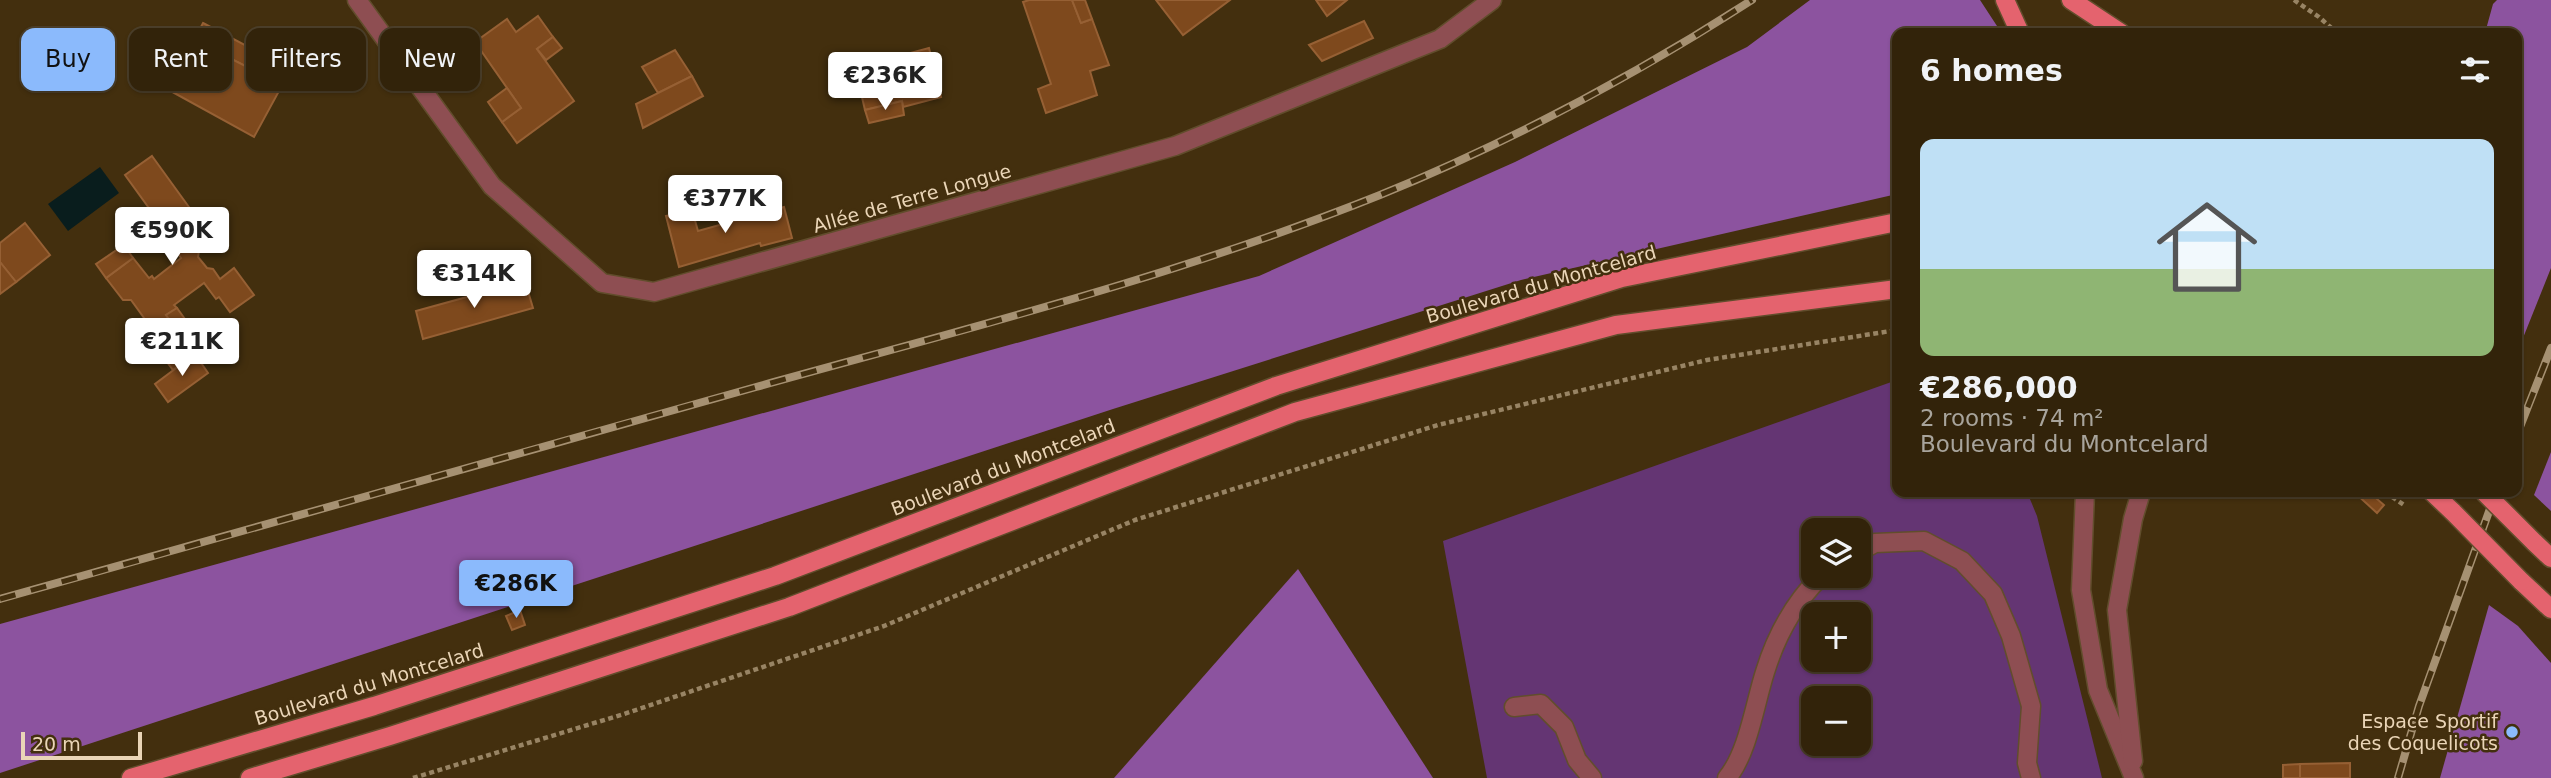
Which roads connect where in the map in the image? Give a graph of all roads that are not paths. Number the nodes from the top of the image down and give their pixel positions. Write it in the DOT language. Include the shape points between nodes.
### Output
graph roads {
  1 [pos="357,0"];
  2 [pos="1492,0"];
  3 [pos="2005,0"];
  4 [pos="2071,0"];
  5 [pos="2018,28"];
  6 [pos="2113,28"];
  7 [pos="1892,223"];
  8 [pos="1892,290"];
  9 [pos="2085,497"];
  10 [pos="2140,497"];
  11 [pos="2438,497"];
  12 [pos="2489,497"];
  13 [pos="1871,545"];
  14 [pos="2551,558"];
  15 [pos="1810,588"];
  16 [pos="2551,609"];
  17 [pos="1514,707"];
  18 [pos="131,778"];
  19 [pos="250,778"];
  20 [pos="1592,778"];
  21 [pos="1727,778"];
  22 [pos="2031,778"];
  23 [pos="2134,778"];
  1 -- 2 [label="street, Allée de Terre Longue" via="492,186 602,283 654,292 1175,146 1440,39"];
  3 -- 5 [label="main road"];
  4 -- 6 [label="main road"];
  7 -- 18 [label="main road, Boulevard du Montcelard" via="1622,278 1302,378 775,576 374,706"];
  8 -- 19 [label="main road" via="1616,325 1294,412 789,607"];
  9 -- 23 [label="street" via="2081,590 2098,690"];
  10 -- 23 [label="street" via="2117,610"];
  11 -- 16 [label="main road, bridge"];
  12 -- 14 [label="main road, bridge"];
  13 -- 22 [label="street" via="1924,541 1962,561 1993,594 2011,636 2031,706 2027,763"];
  15 -- 21 [label="street" via="1784,627 1765,671 1749,731"];
  17 -- 20 [label="street" via="1541,704 1564,727 1577,760"];
}
